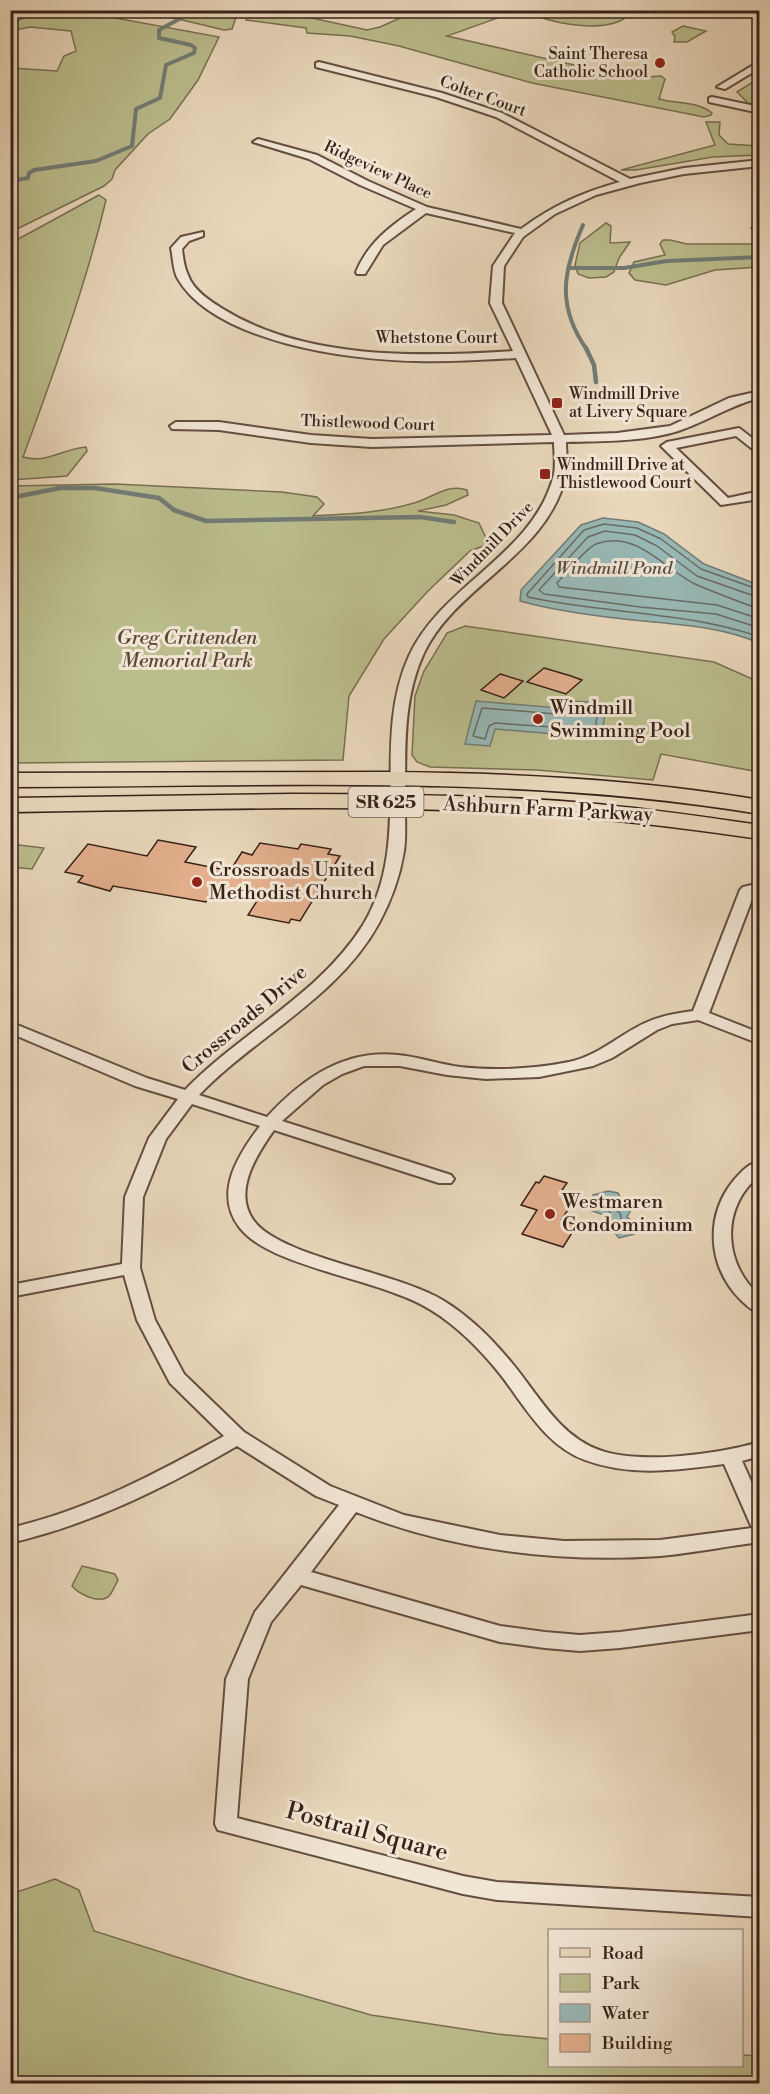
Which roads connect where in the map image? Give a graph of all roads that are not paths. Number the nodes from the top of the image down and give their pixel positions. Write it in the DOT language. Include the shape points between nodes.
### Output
graph roads {
  1 [pos="759,64"];
  2 [pos="318,65"];
  3 [pos="722,87"];
  4 [pos="712,100"];
  5 [pos="759,110"];
  6 [pos="258,142"];
  7 [pos="759,163"];
  8 [pos="627,182"];
  9 [pos="424,209"];
  10 [pos="522,232"];
  11 [pos="199,234"];
  12 [pos="361,272"];
  13 [pos="520,354"];
  14 [pos="759,394"];
  15 [pos="176,426"];
  16 [pos="653,433"];
  17 [pos="560,439"];
  18 [pos="667,446"];
  19 [pos="759,451"];
  20 [pos="759,495"];
  21 [pos="10,780"];
  22 [pos="399,791"];
  23 [pos="10,805"];
  24 [pos="759,807"];
  25 [pos="759,832"];
  26 [pos="759,888"];
  27 [pos="700,1015"];
  28 [pos="10,1027"];
  29 [pos="759,1039"];
  30 [pos="189,1096"];
  31 [pos="270,1124"];
  32 [pos="759,1166"];
  33 [pos="445,1179"];
  34 [pos="131,1268"];
  35 [pos="10,1291"];
  36 [pos="759,1307"];
  37 [pos="237,1437"];
  38 [pos="759,1449"];
  39 [pos="730,1455"];
  40 [pos="352,1503"];
  41 [pos="759,1525"];
  42 [pos="759,1534"];
  43 [pos="10,1536"];
  44 [pos="297,1576"];
  45 [pos="759,1622"];
  46 [pos="759,1907"];
  1 -- 3 [label="street"];
  2 -- 8 [label="street, Colter Court" via="439,95 499,115"];
  4 -- 5 [label="street"];
  6 -- 9 [label="street, Ridgeview Place" via="313,157"];
  7 -- 8 [label="street, Windmill Drive" via="687,170"];
  8 -- 10 [label="street, Windmill Drive" via="567,204"];
  9 -- 10 [label="street, Ridgeview Place"];
  9 -- 12 [label="street" via="388,234 364,261"];
  10 -- 13 [label="street, Windmill Drive" via="503,255 494,291 500,314"];
  11 -- 13 [label="street, Whetstone Court" via="185,239 176,248 180,276 214,309 253,328 314,346 380,356"];
  13 -- 17 [label="street, Windmill Drive"];
  14 -- 16 [label="street, Thistlewood Court" via="733,401 689,423"];
  15 -- 17 [label="street, Thistlewood Court" via="219,426 363,443"];
  16 -- 17 [label="street, Thistlewood Court"];
  16 -- 18 [label="street"];
  17 -- 22 [label="street, Windmill Drive" via="561,477 547,512 446,615 421,646 402,702"];
  18 -- 19 [label="street" via="739,432"];
  18 -- 20 [label="street" via="725,502"];
  21 -- 22 [label="main road, Ashburn Farm Parkway / SR 625"];
  22 -- 23 [label="main road, Ashburn Farm Parkway / SR 625"];
  22 -- 24 [label="main road, Ashburn Farm Parkway / SR 625" via="569,783"];
  22 -- 25 [label="main road, Ashburn Farm Parkway / SR 625" via="674,818"];
  22 -- 30 [label="street, Crossroads Drive" via="395,864 371,924 349,956 315,992 212,1072"];
  26 -- 27 [label="street" via="748,890"];
  27 -- 29 [label="street"];
  27 -- 31 [label="street" via="658,1023 599,1058 552,1070 470,1074 395,1059 342,1067 304,1090"];
  28 -- 30 [label="street" via="141,1082"];
  30 -- 31 [label="street"];
  30 -- 34 [label="street, Crossroads Drive" via="158,1138 134,1197"];
  31 -- 33 [label="street"];
  31 -- 39 [label="street" via="242,1166 236,1187 237,1205 244,1222 266,1240 420,1295 456,1317 491,1352 548,1424 580,1451 639,1465"];
  32 -- 36 [label="street" via="733,1189 726,1206 722,1243 735,1282"];
  34 -- 35 [label="street"];
  34 -- 37 [label="street, Crossroads Drive" via="146,1320 177,1378"];
  37 -- 40 [label="street, Crossroads Drive" via="314,1485"];
  37 -- 43 [label="street" via="126,1498 48,1527"];
  38 -- 39 [label="street"];
  39 -- 41 [label="street"];
  40 -- 42 [label="street, Crossroads Drive" via="401,1522 531,1547 660,1548"];
  40 -- 44 [label="street, Postrail Square"];
  44 -- 45 [label="street" via="500,1634 545,1640 620,1640"];
  44 -- 46 [label="street, Postrail Square" via="262,1618 237,1679 226,1824 497,1891"];
}
